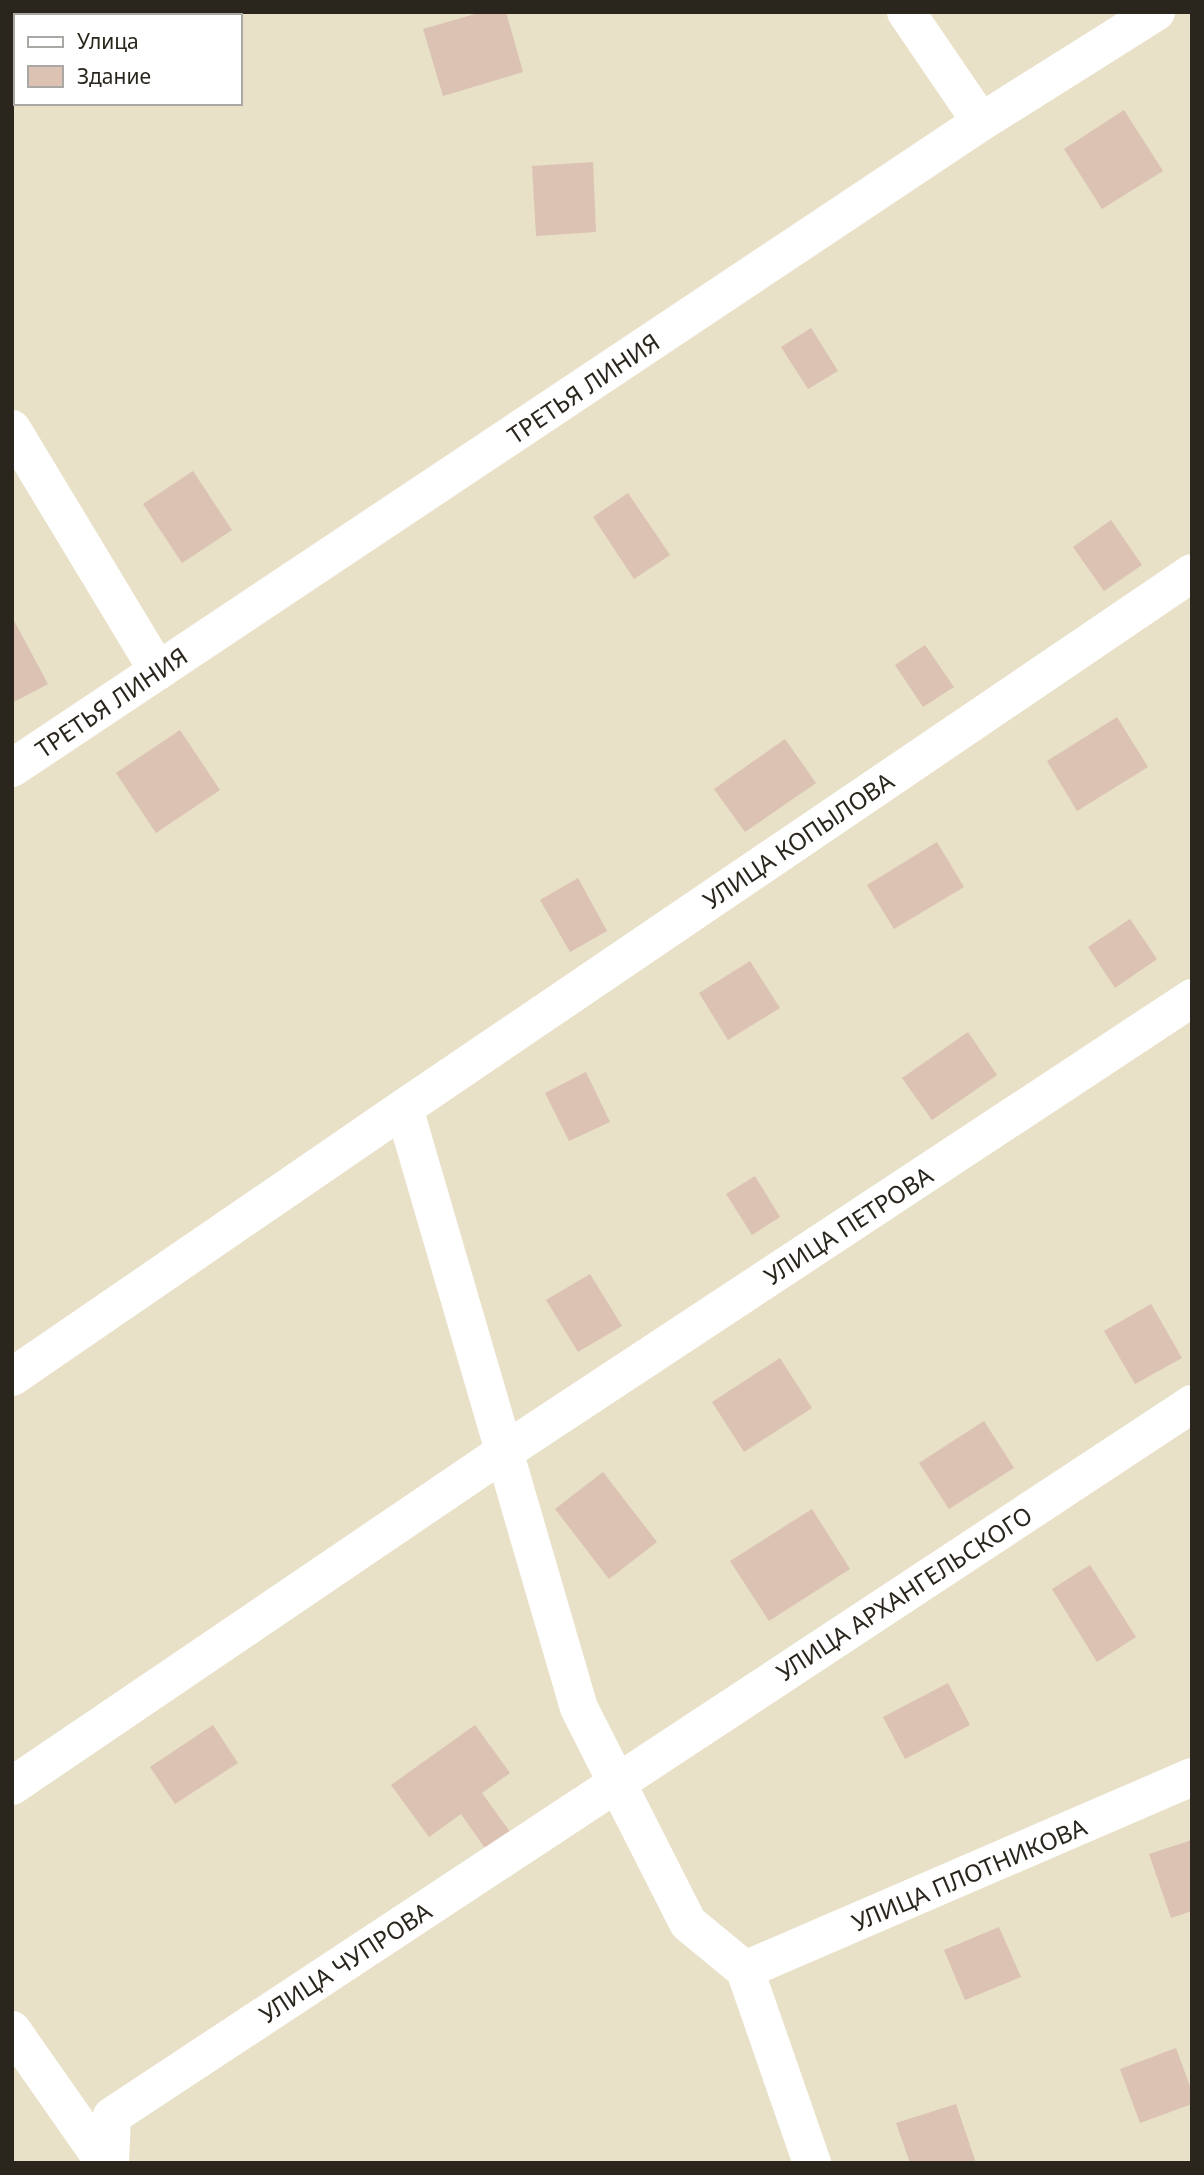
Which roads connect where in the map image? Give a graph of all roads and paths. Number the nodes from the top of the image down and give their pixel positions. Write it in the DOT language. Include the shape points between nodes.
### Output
graph roads {
  1 [pos="906,12"];
  2 [pos="1156,12"];
  3 [pos="981,122"];
  4 [pos="12,429"];
  5 [pos="1192,573"];
  6 [pos="158,671"];
  7 [pos="12,768"];
  8 [pos="1192,998"];
  9 [pos="404,1108"];
  10 [pos="12,1377"];
  11 [pos="1192,1404"];
  12 [pos="504,1452"];
  13 [pos="1192,1777"];
  14 [pos="616,1782"];
  15 [pos="12,1786"];
  16 [pos="745,1970"];
  17 [pos="12,2030"];
  18 [pos="108,2163"];
  19 [pos="812,2163"];
  1 -- 3 [label="street"];
  2 -- 3 [label="street, ТРЕТЬЯ ЛИНИЯ"];
  3 -- 6 [label="street, ТРЕТЬЯ ЛИНИЯ"];
  4 -- 6 [label="street"];
  5 -- 9 [label="street, УЛИЦА КОПЫЛОВА"];
  6 -- 7 [label="street, ТРЕТЬЯ ЛИНИЯ"];
  8 -- 12 [label="street, УЛИЦА ПЕТРОВА"];
  9 -- 10 [label="street, УЛИЦА КОПЫЛОВА"];
  9 -- 12 [label="street"];
  11 -- 14 [label="street, УЛИЦА АРХАНГЕЛЬСКОГО"];
  12 -- 14 [label="street" via="579,1708"];
  12 -- 15 [label="street, УЛИЦА ПЕТРОВА"];
  13 -- 16 [label="street, УЛИЦА ПЛОТНИКОВА"];
  14 -- 16 [label="street" via="688,1923"];
  14 -- 18 [label="street, УЛИЦА ЧУПРОВА" via="112,2116"];
  16 -- 19 [label="street"];
  17 -- 18 [label="street"];
}
